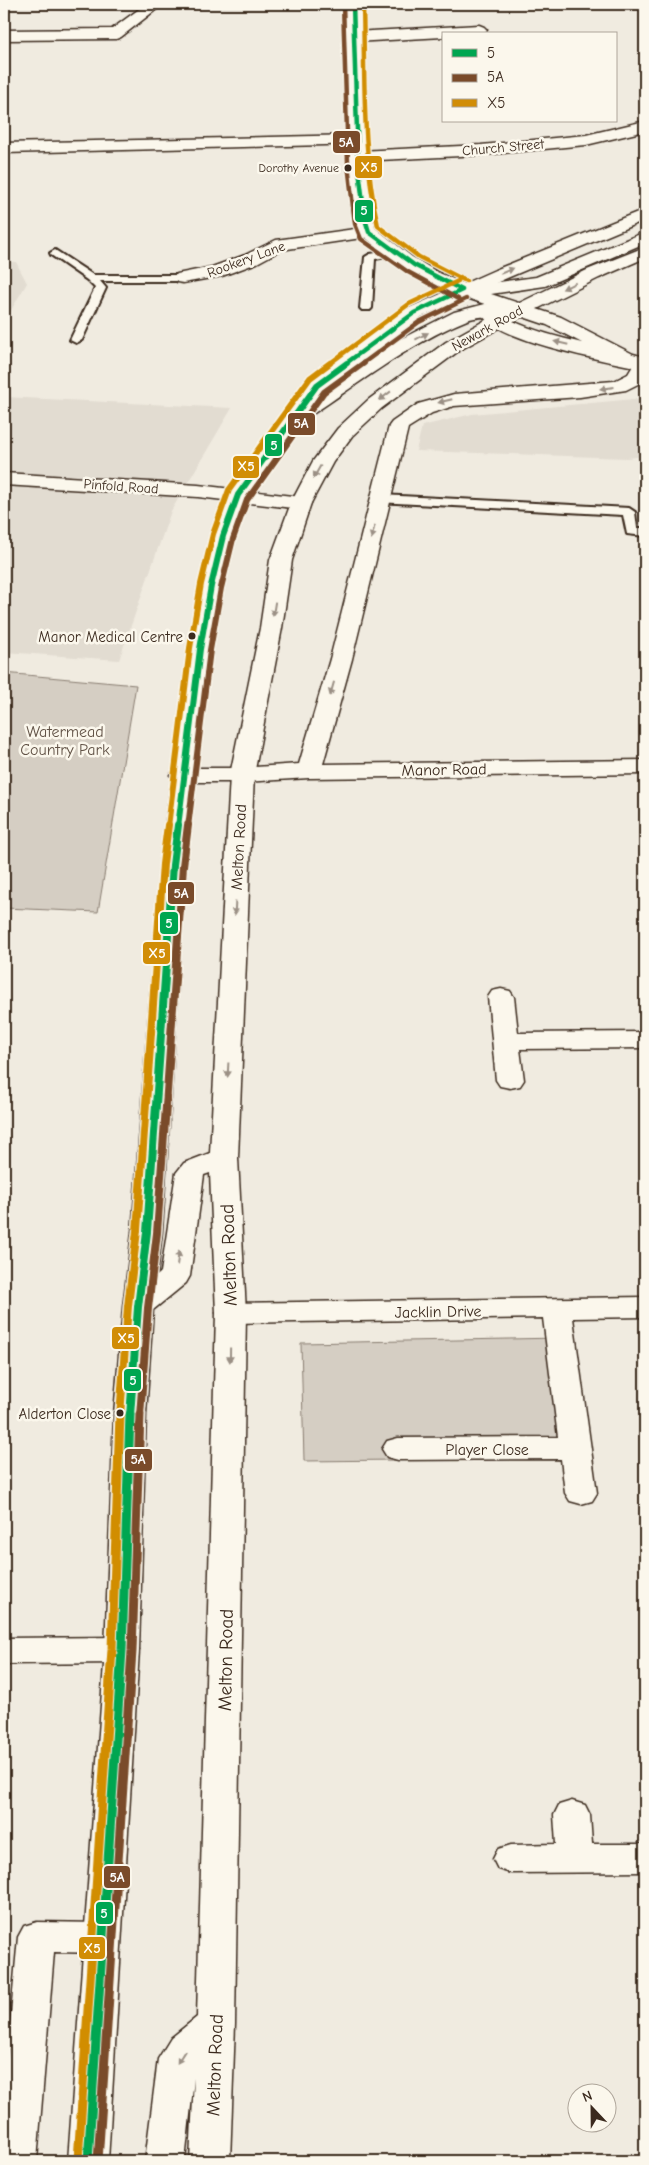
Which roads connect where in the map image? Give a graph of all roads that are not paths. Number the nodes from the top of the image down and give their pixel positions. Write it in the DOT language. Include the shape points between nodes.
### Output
graph roads {
  1 [pos="155,4"];
  2 [pos="353,4"];
  3 [pos="479,30"];
  4 [pos="442,32"];
  5 [pos="443,32"];
  6 [pos="4,35"];
  7 [pos="354,37"];
  8 [pos="645,126"];
  9 [pos="4,148"];
  10 [pos="358,148"];
  11 [pos="645,214"];
  12 [pos="369,232"];
  13 [pos="645,237"];
  14 [pos="645,252"];
  15 [pos="55,253"];
  16 [pos="395,253"];
  17 [pos="91,278"];
  18 [pos="183,278"];
  19 [pos="462,290"];
  20 [pos="366,308"];
  21 [pos="521,310"];
  22 [pos="492,316"];
  23 [pos="76,340"];
  24 [pos="638,361"];
  25 [pos="292,418"];
  26 [pos="345,432"];
  27 [pos="4,478"];
  28 [pos="238,495"];
  29 [pos="381,499"];
  30 [pos="301,502"];
  31 [pos="645,532"];
  32 [pos="645,766"];
  33 [pos="309,770"];
  34 [pos="182,775"];
  35 [pos="242,775"];
  36 [pos="501,997"];
  37 [pos="645,1040"];
  38 [pos="506,1041"];
  39 [pos="510,1080"];
  40 [pos="224,1158"];
  41 [pos="138,1307"];
  42 [pos="557,1308"];
  43 [pos="645,1308"];
  44 [pos="231,1313"];
  45 [pos="575,1448"];
  46 [pos="398,1449"];
  47 [pos="581,1493"];
  48 [pos="122,1650"];
  49 [pos="4,1651"];
  50 [pos="572,1815"];
  51 [pos="575,1858"];
  52 [pos="645,1858"];
  53 [pos="511,1859"];
  54 [pos="102,1938"];
  55 [pos="216,2024"];
  56 [pos="17,2161"];
  57 [pos="88,2161"];
  58 [pos="165,2161"];
  59 [pos="210,2161"];
  1 -- 6 [label="main road" via="116,34"];
  2 -- 7 [label="main road"];
  3 -- 5 [label="main road"];
  4 -- 7 [label="main road"];
  7 -- 10 [label="main road"];
  8 -- 10 [label="main road, Church Street" via="576,141 481,150"];
  9 -- 10 [label="main road"];
  10 -- 12 [label="main road" via="363,210"];
  19 -- 11 [label="main road, one-way"];
  12 -- 16 [label="main road"];
  12 -- 18 [label="main road, Rookery Lane" via="276,245 224,269"];
  13 -- 19 [label="main road" via="538,282"];
  14 -- 21 [label="main road, Newark Road, one-way"];
  15 -- 17 [label="lane"];
  16 -- 19 [label="main road" via="431,276"];
  16 -- 20 [label="lane" via="370,257"];
  17 -- 18 [label="lane"];
  17 -- 23 [label="lane" via="101,288"];
  19 -- 21 [label="main road"];
  19 -- 22 [label="main road"];
  19 -- 25 [label="main road" via="414,313 317,385"];
  21 -- 22 [label="main road"];
  21 -- 24 [label="main road" via="560,324"];
  24 -- 22 [label="main road, one-way" via="552,341"];
  25 -- 22 [label="main road, one-way" via="406,344 461,316"];
  22 -- 26 [label="main road, Newark Road, one-way" via="411,375"];
  24 -- 29 [label="main road, one-way" via="635,378 619,386 456,398 423,408 399,426"];
  25 -- 28 [label="main road"];
  26 -- 30 [label="main road, Melton Road, one-way"];
  27 -- 28 [label="main road, Pinfold Road"];
  28 -- 30 [label="main road, Pinfold Road"];
  28 -- 34 [label="main road" via="223,536 210,594"];
  29 -- 31 [label="lane" via="628,512 631,531"];
  29 -- 33 [label="main road, one-way"];
  30 -- 35 [label="main road, Melton Road, one-way" via="281,560"];
  32 -- 33 [label="main road, Manor Road"];
  33 -- 35 [label="main road, Manor Road"];
  34 -- 35 [label="main road"];
  34 -- 41 [label="main road" via="172,865 147,1232"];
  35 -- 40 [label="main road, Melton Road, one-way"];
  36 -- 38 [label="main road"];
  37 -- 38 [label="main road"];
  38 -- 39 [label="main road"];
  41 -- 40 [label="main road, one-way" via="175,1276 190,1173"];
  40 -- 44 [label="main road, Melton Road"];
  41 -- 48 [label="main road" via="128,1438"];
  42 -- 43 [label="main road, Jacklin Drive"];
  42 -- 44 [label="main road, Jacklin Drive"];
  42 -- 45 [label="main road"];
  44 -- 55 [label="main road, Melton Road, one-way"];
  45 -- 46 [label="main road, Player Close"];
  45 -- 47 [label="main road"];
  48 -- 49 [label="main road"];
  48 -- 54 [label="main road"];
  50 -- 51 [label="main road"];
  51 -- 52 [label="main road"];
  51 -- 53 [label="main road"];
  54 -- 56 [label="main road" via="37,1937"];
  54 -- 57 [label="main road"];
  55 -- 58 [label="main road, one-way" via="177,2059"];
  55 -- 59 [label="main road, Melton Road"];
}
